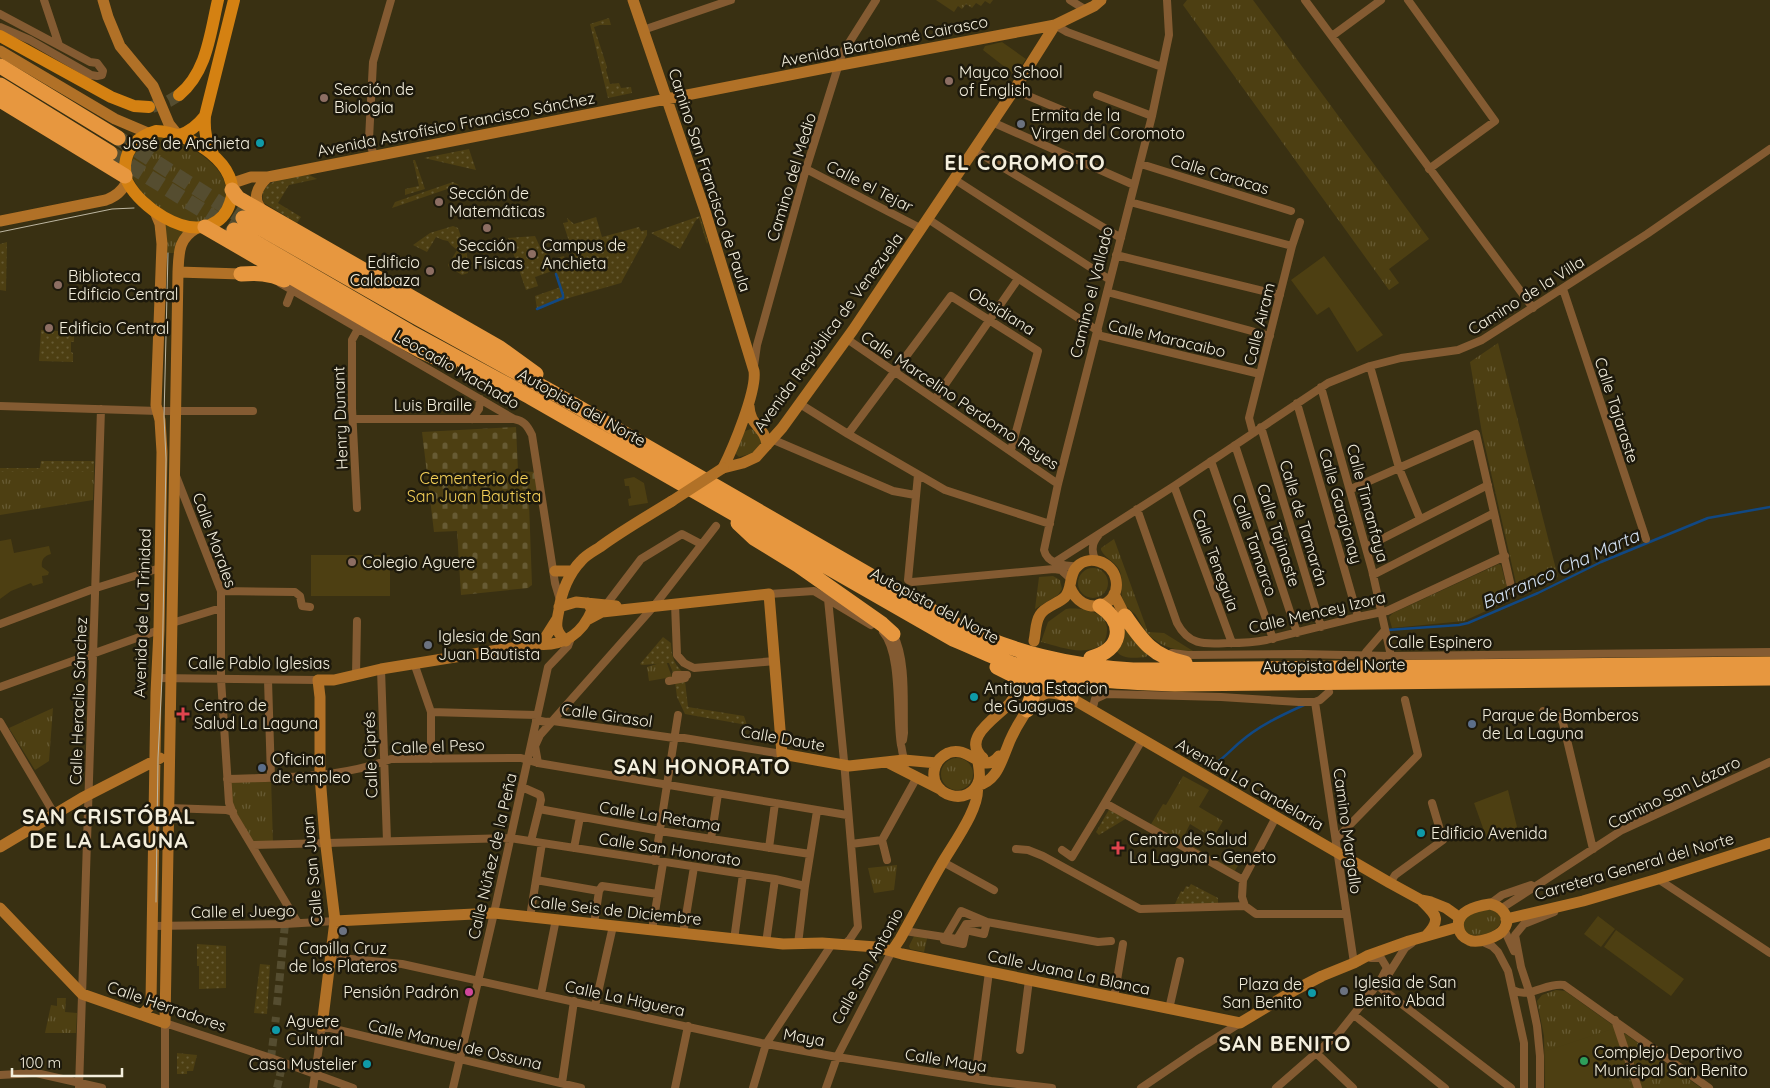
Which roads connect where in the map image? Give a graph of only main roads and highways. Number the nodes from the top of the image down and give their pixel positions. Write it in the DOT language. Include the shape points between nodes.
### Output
graph roads {
  1 [pos="218,0"];
  2 [pos="234,0"];
  3 [pos="0,36"];
  4 [pos="0,66"];
  5 [pos="0,85"];
  6 [pos="179,95"];
  7 [pos="0,100"];
  8 [pos="149,107"];
  9 [pos="205,116"];
  10 [pos="179,135"];
  11 [pos="118,138"];
  12 [pos="110,153"];
  13 [pos="217,159"];
  14 [pos="126,179"];
  15 [pos="232,190"];
  16 [pos="243,218"];
  17 [pos="201,228"];
  18 [pos="234,230"];
  19 [pos="242,274"];
  20 [pos="388,333"];
  21 [pos="485,372"];
  22 [pos="552,392"];
  23 [pos="723,507"];
  24 [pos="834,572"];
  25 [pos="876,580"];
  26 [pos="1100,606"];
  27 [pos="1125,616"];
  28 [pos="893,634"];
  29 [pos="1091,658"];
  30 [pos="1185,663"];
  31 [pos="1770,664"];
  32 [pos="1254,670"];
  33 [pos="1007,671"];
  34 [pos="1770,678"];
  35 [pos="1071,698"];
  36 [pos="1028,710"];
  1 -- 6 [label="main road" via="200,71"];
  2 -- 9 [label="main road"];
  3 -- 8 [label="main road" via="111,97 134,106"];
  4 -- 11 [label="highway"];
  5 -- 12 [label="highway"];
  7 -- 14 [label="highway"];
  9 -- 10 [label="main road" via="189,131"];
  9 -- 13 [label="main road" via="206,136"];
  10 -- 13 [label="main road" via="192,140"];
  10 -- 14 [label="main road" via="169,131 152,132 134,143 125,168"];
  13 -- 15 [label="main road" via="229,175"];
  14 -- 17 [label="main road" via="141,200 155,212 180,225"];
  15 -- 17 [label="main road" via="227,211 215,222"];
  15 -- 22 [label="highway" via="238,198 268,216 500,348 535,373"];
  16 -- 22 [label="highway, Autopista del Norte"];
  17 -- 20 [label="highway"];
  18 -- 21 [label="highway, Autopista del Norte"];
  19 -- 20 [label="highway" via="271,274"];
  20 -- 21 [label="highway" via="473,374"];
  21 -- 23 [label="highway, Autopista del Norte"];
  22 -- 25 [label="highway, Autopista del Norte"];
  23 -- 24 [label="highway, Autopista del Norte"];
  23 -- 28 [label="highway" via="754,538 798,565"];
  24 -- 33 [label="highway" via="910,626 961,653"];
  24 -- 34 [label="highway, Autopista del Norte" via="953,639 995,657 1050,673 1112,682"];
  25 -- 29 [label="highway" via="904,588 1002,637 1042,650"];
  25 -- 32 [label="highway, Autopista del Norte" via="956,625 1037,656 1133,670"];
  26 -- 29 [label="highway" via="1114,618 1116,637 1112,646"];
  27 -- 30 [label="highway" via="1152,650 1168,659"];
  29 -- 30 [label="highway"];
  30 -- 32 [label="highway" via="1231,662"];
  31 -- 32 [label="highway, Autopista del Norte"];
  33 -- 35 [label="highway" via="1040,682"];
  33 -- 36 [label="highway" via="1031,684 1033,694"];
}
